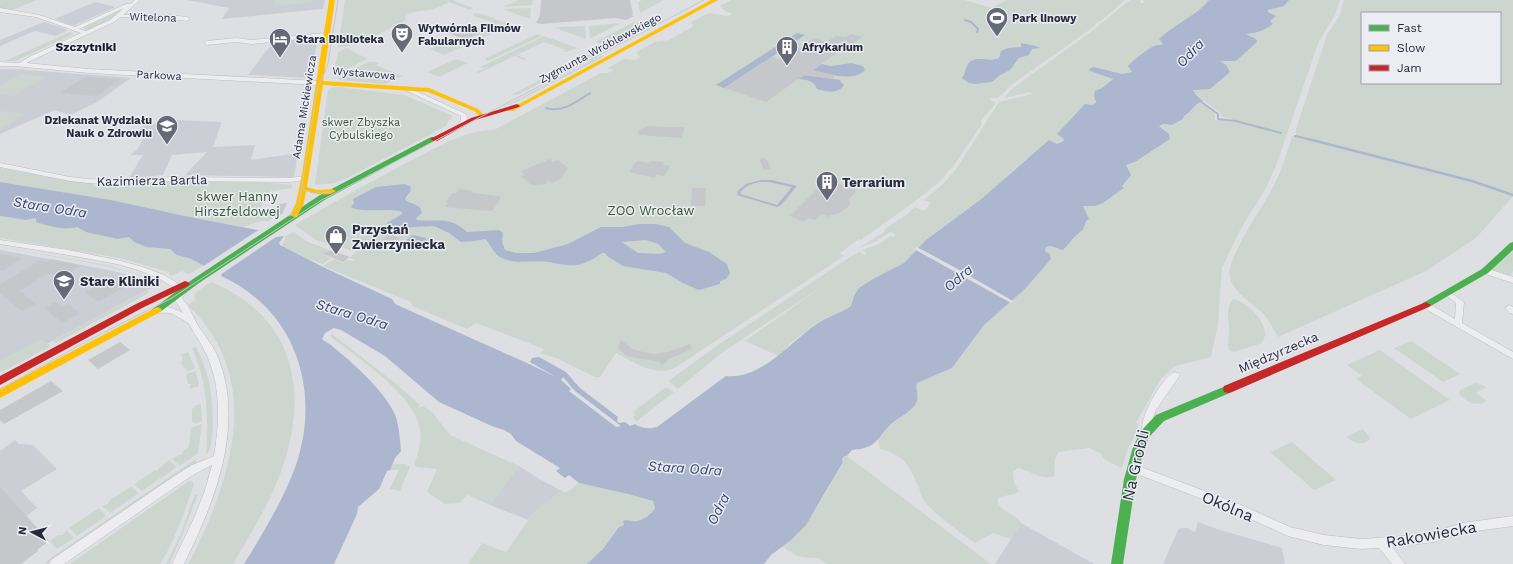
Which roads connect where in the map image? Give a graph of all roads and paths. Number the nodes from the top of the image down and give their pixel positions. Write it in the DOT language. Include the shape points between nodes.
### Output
graph roads {
  1 [pos="332,0"];
  2 [pos="715,0"];
  3 [pos="136,2"];
  4 [pos="0,10"];
  5 [pos="120,16"];
  6 [pos="187,19"];
  7 [pos="75,29"];
  8 [pos="86,33"];
  9 [pos="327,35"];
  10 [pos="207,43"];
  11 [pos="0,64"];
  12 [pos="21,64"];
  13 [pos="319,83"];
  14 [pos="407,89"];
  15 [pos="480,119"];
  16 [pos="461,125"];
  17 [pos="0,165"];
  18 [pos="305,178"];
  19 [pos="303,188"];
  20 [pos="337,190"];
  21 [pos="293,216"];
  22 [pos="0,242"];
  23 [pos="1513,245"];
  24 [pos="1485,271"];
  25 [pos="1513,280"];
  26 [pos="181,289"];
  27 [pos="1448,294"];
  28 [pos="1426,305"];
  29 [pos="156,310"];
  30 [pos="190,321"];
  31 [pos="1457,323"];
  32 [pos="1513,356"];
  33 [pos="1175,375"];
  34 [pos="0,381"];
  35 [pos="0,394"];
  36 [pos="1146,432"];
  37 [pos="219,458"];
  38 [pos="1133,468"];
  39 [pos="1513,521"];
  40 [pos="1324,540"];
  41 [pos="1382,543"];
  42 [pos="55,564"];
  43 [pos="178,564"];
  44 [pos="1118,564"];
  45 [pos="1399,564"];
  1 -- 9 [label="main road, Adama Mickiewicza"];
  2 -- 15 [label="main road, Zygmunta Wróblewskiego" via="500,116"];
  3 -- 5 [label="street, Witelona"];
  3 -- 7 [label="street, Witelona"];
  4 -- 7 [label="street" via="37,16"];
  5 -- 6 [label="street, Witelona"];
  5 -- 8 [label="street, Witelona"];
  7 -- 8 [label="street"];
  8 -- 12 [label="street, Witelona"];
  9 -- 10 [label="street"];
  9 -- 13 [label="main road, Adama Mickiewicza"];
  11 -- 12 [label="street, Parkowa"];
  12 -- 13 [label="street, Parkowa" via="124,73"];
  13 -- 14 [label="main road, Wystawowa"];
  13 -- 18 [label="main road, Adama Mickiewicza"];
  14 -- 15 [label="main road, Wystawowa" via="430,90 479,111"];
  14 -- 16 [label="street, Wystawowa" via="463,114 465,118"];
  15 -- 16 [label="main road, Zygmunta Wróblewskiego"];
  16 -- 20 [label="main road, Zygmunta Wróblewskiego"];
  17 -- 18 [label="street, Kazimierza Bartla" via="70,179 113,182 174,178"];
  18 -- 19 [label="main road, Adama Mickiewicza"];
  19 -- 20 [label="main road" via="321,192"];
  19 -- 21 [label="main road, Adama Mickiewicza" via="300,203"];
  20 -- 21 [label="main road, Zygmunta Wróblewskiego"];
  21 -- 26 [label="main road, Zygmunta Wróblewskiego"];
  22 -- 26 [label="street" via="132,266 157,275"];
  23 -- 24 [label="main road, Międzyrzecka"];
  24 -- 25 [label="street"];
  24 -- 27 [label="main road, Międzyrzecka"];
  26 -- 29 [label="main road"];
  26 -- 30 [label="street" via="178,301 186,309"];
  26 -- 34 [label="main road" via="139,306"];
  27 -- 28 [label="main road, Międzyrzecka"];
  27 -- 31 [label="street" via="1460,302"];
  28 -- 31 [label="street"];
  28 -- 36 [label="main road, Międzyrzecka" via="1176,410 1160,418"];
  29 -- 30 [label="street" via="171,310"];
  29 -- 35 [label="main road"];
  30 -- 37 [label="street" via="210,350 220,383 224,418"];
  31 -- 32 [label="street"];
  33 -- 36 [label="street, Na Grobli" via="1146,420"];
  36 -- 38 [label="main road, Na Grobli"];
  37 -- 42 [label="street" via="180,478"];
  37 -- 43 [label="street" via="196,528"];
  38 -- 40 [label="street, Okólna" via="1235,507 1288,531"];
  38 -- 44 [label="main road, Na Grobli"];
  39 -- 41 [label="street, Rakowiecka" via="1462,528 1434,537"];
  40 -- 41 [label="street, Rakowiecka" via="1361,544"];
  41 -- 45 [label="street"];
}
